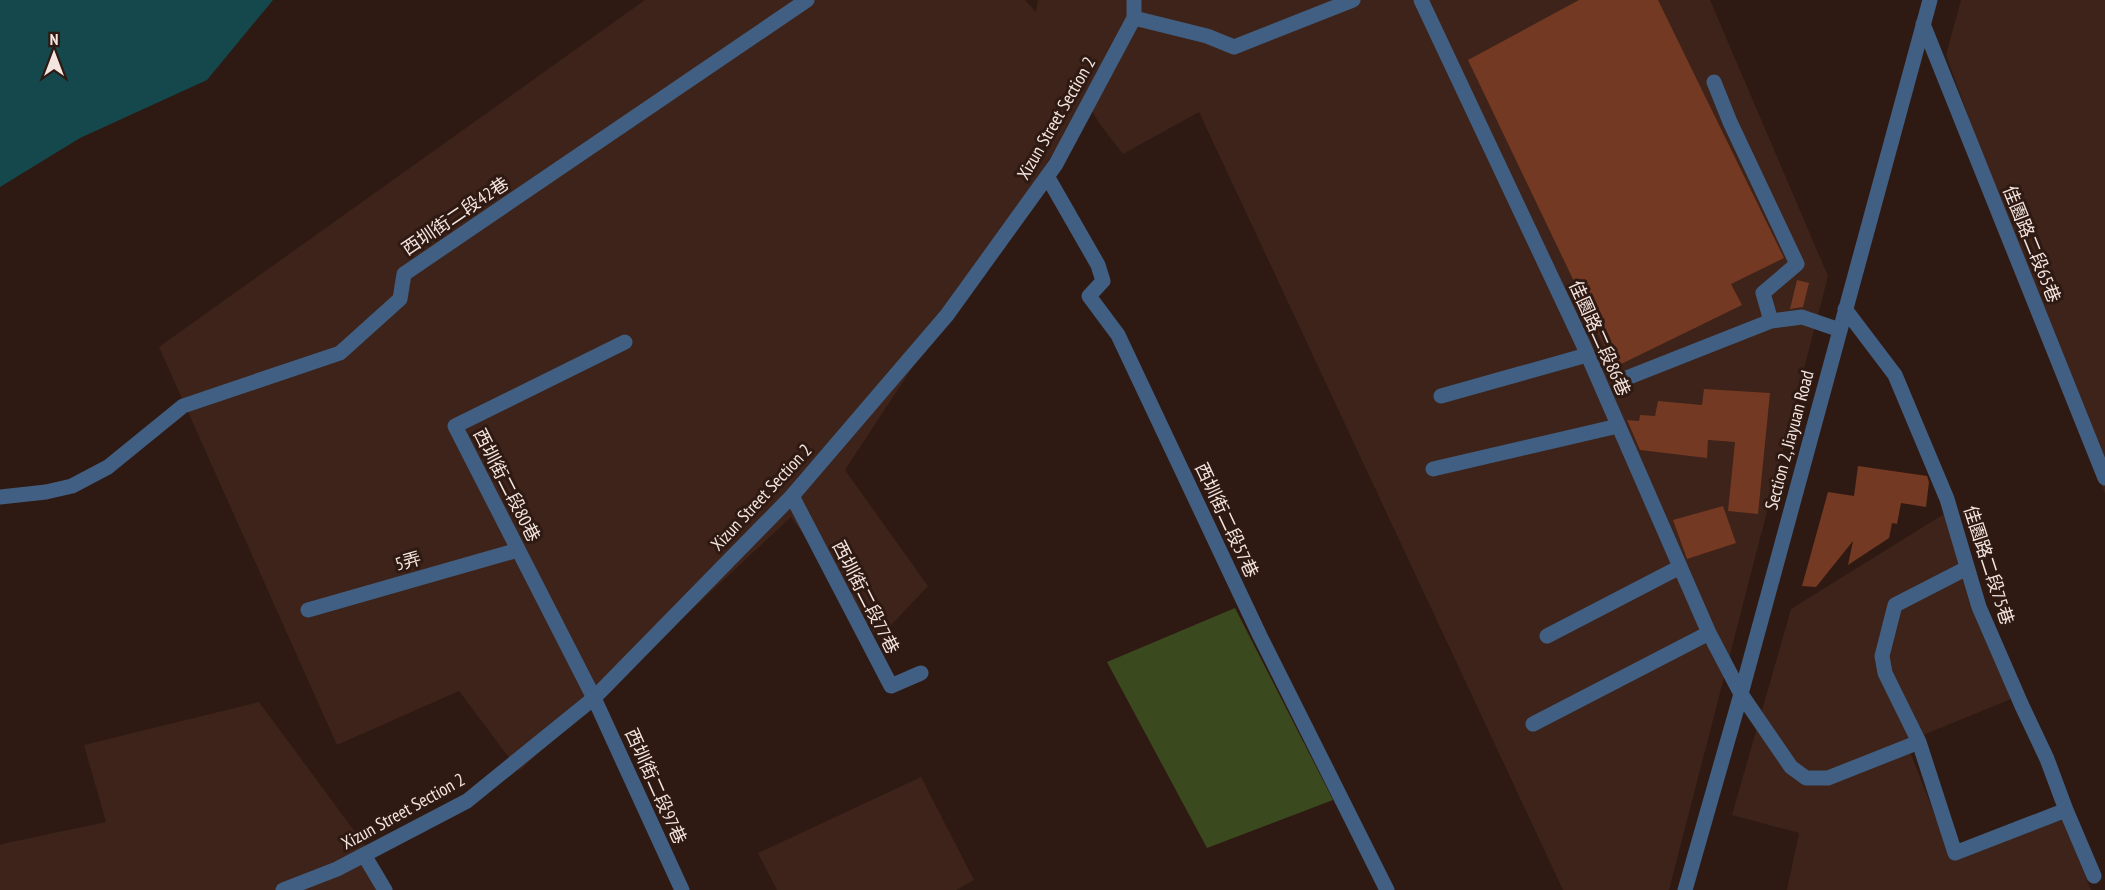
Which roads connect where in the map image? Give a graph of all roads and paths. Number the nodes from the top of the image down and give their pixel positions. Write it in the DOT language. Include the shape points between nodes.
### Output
graph roads {
  1 [pos="807,0"];
  2 [pos="1134,0"];
  3 [pos="1353,0"];
  4 [pos="1421,0"];
  5 [pos="1930,0"];
  6 [pos="1134,18"];
  7 [pos="1923,24"];
  8 [pos="1714,82"];
  9 [pos="1047,176"];
  10 [pos="1845,309"];
  11 [pos="1772,321"];
  12 [pos="1840,330"];
  13 [pos="625,342"];
  14 [pos="1587,355"];
  15 [pos="1624,380"];
  16 [pos="1441,396"];
  17 [pos="1618,426"];
  18 [pos="1433,469"];
  19 [pos="2105,478"];
  20 [pos="792,496"];
  21 [pos="0,497"];
  22 [pos="518,550"];
  23 [pos="1680,567"];
  24 [pos="1967,568"];
  25 [pos="308,610"];
  26 [pos="1709,633"];
  27 [pos="1547,636"];
  28 [pos="921,673"];
  29 [pos="1741,694"];
  30 [pos="594,698"];
  31 [pos="1533,724"];
  32 [pos="1919,742"];
  33 [pos="2066,810"];
  34 [pos="364,855"];
  35 [pos="2094,876"];
  36 [pos="283,890"];
  37 [pos="385,890"];
  38 [pos="682,890"];
  39 [pos="1387,890"];
  40 [pos="1685,890"];
  1 -- 21 [label="street, 西圳街二段42巷" via="404,274 400,298 340,353 183,406 108,467 72,486"];
  2 -- 6 [label="street, Xizun Street Section 2"];
  3 -- 6 [label="street" via="1234,47 1207,36"];
  4 -- 14 [label="street, 佳園路二段86巷"];
  5 -- 7 [label="street, Section 2, Jiayuan Road"];
  6 -- 9 [label="street, Xizun Street Section 2"];
  7 -- 10 [label="street, Section 2, Jiayuan Road"];
  7 -- 19 [label="street, 佳園路二段65巷"];
  8 -- 11 [label="street" via="1797,264 1763,293"];
  9 -- 20 [label="street, Xizun Street Section 2" via="947,315"];
  9 -- 39 [label="street, 西圳街二段57巷" via="1098,265 1103,281 1089,296 1118,334 1260,636"];
  10 -- 12 [label="street, Section 2, Jiayuan Road"];
  10 -- 24 [label="street, 佳園路二段75巷" via="1895,375 1947,499"];
  11 -- 12 [label="street" via="1802,317"];
  11 -- 15 [label="street"];
  12 -- 29 [label="street, Section 2, Jiayuan Road"];
  13 -- 22 [label="street, 西圳街二段80巷" via="455,426"];
  14 -- 16 [label="street"];
  14 -- 17 [label="street, 佳園路二段86巷"];
  17 -- 18 [label="street"];
  17 -- 23 [label="street, 佳園路二段86巷"];
  20 -- 28 [label="street, 西圳街二段77巷" via="891,686"];
  20 -- 30 [label="street, Xizun Street Section 2"];
  22 -- 25 [label="street, 5弄"];
  22 -- 30 [label="street, 西圳街二段80巷"];
  23 -- 26 [label="street, 佳園路二段86巷"];
  23 -- 27 [label="street"];
  24 -- 32 [label="street" via="1895,605 1882,656 1885,673"];
  24 -- 33 [label="street, 佳園路二段75巷" via="1979,607 2048,759"];
  26 -- 29 [label="street, 佳園路二段86巷"];
  26 -- 31 [label="street"];
  29 -- 32 [label="street, 佳園路二段86巷" via="1791,767 1806,778 1827,778"];
  29 -- 40 [label="street, Section 2, Jiayuan Road"];
  30 -- 34 [label="street, Xizun Street Section 2" via="467,801"];
  30 -- 38 [label="street, 西圳街二段97巷"];
  32 -- 33 [label="street" via="1954,853"];
  33 -- 35 [label="street, 佳園路二段75巷"];
  34 -- 36 [label="street, Xizun Street Section 2"];
  34 -- 37 [label="street"];
}
